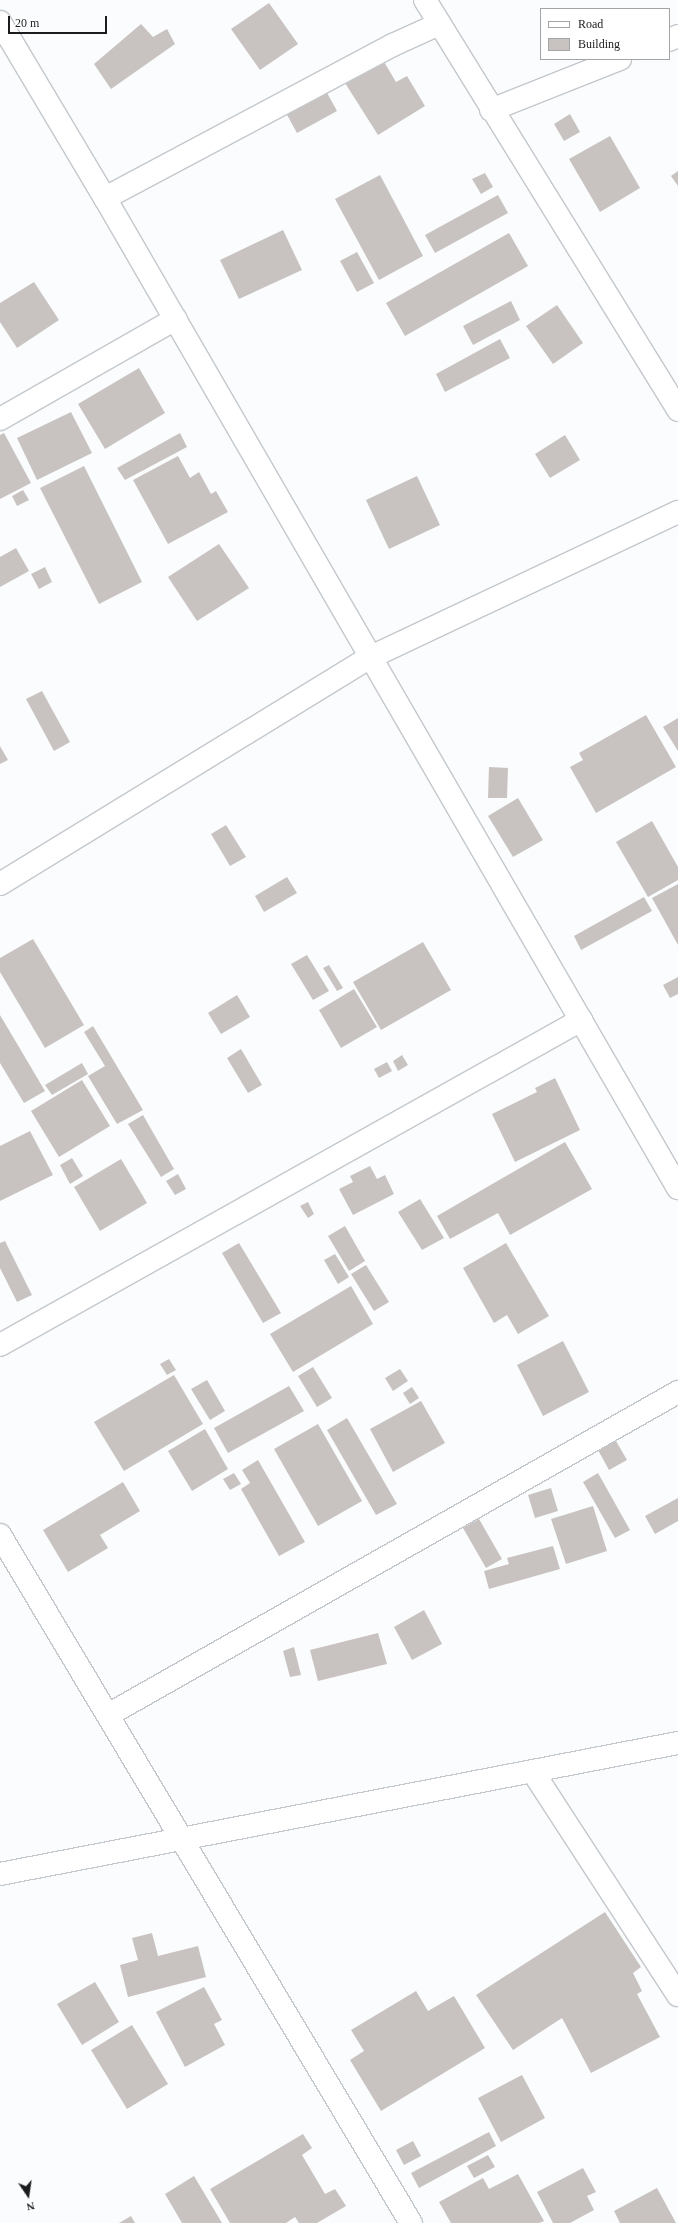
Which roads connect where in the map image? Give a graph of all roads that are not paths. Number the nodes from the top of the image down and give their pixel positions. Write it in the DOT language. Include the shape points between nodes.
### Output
graph roads {
  1 [pos="425,0"];
  2 [pos="0,22"];
  3 [pos="439,24"];
  4 [pos="617,60"];
  5 [pos="491,110"];
  6 [pos="105,198"];
  7 [pos="175,319"];
  8 [pos="678,410"];
  9 [pos="0,419"];
  10 [pos="678,512"];
  11 [pos="371,657"];
  12 [pos="0,884"];
  13 [pos="581,1020"];
  14 [pos="678,1188"];
  15 [pos="0,1345"];
  16 [pos="678,1392"];
  17 [pos="0,1535"];
  18 [pos="108,1715"];
  19 [pos="678,1743"];
  20 [pos="533,1772"];
  21 [pos="181,1837"];
  22 [pos="0,1874"];
  23 [pos="678,1995"];
  24 [pos="411,2223"];
  1 -- 3 [label="street"];
  2 -- 6 [label="street"];
  3 -- 5 [label="street"];
  3 -- 6 [label="street"];
  4 -- 5 [label="street"];
  5 -- 8 [label="street"];
  6 -- 7 [label="street"];
  7 -- 9 [label="street"];
  7 -- 11 [label="street"];
  10 -- 11 [label="street"];
  11 -- 12 [label="street"];
  11 -- 13 [label="street"];
  13 -- 14 [label="street"];
  13 -- 15 [label="street"];
  16 -- 18 [label="street"];
  17 -- 18 [label="street"];
  18 -- 21 [label="street"];
  19 -- 20 [label="street"];
  20 -- 21 [label="street"];
  20 -- 23 [label="street"];
  21 -- 22 [label="street"];
  21 -- 24 [label="street"];
}
